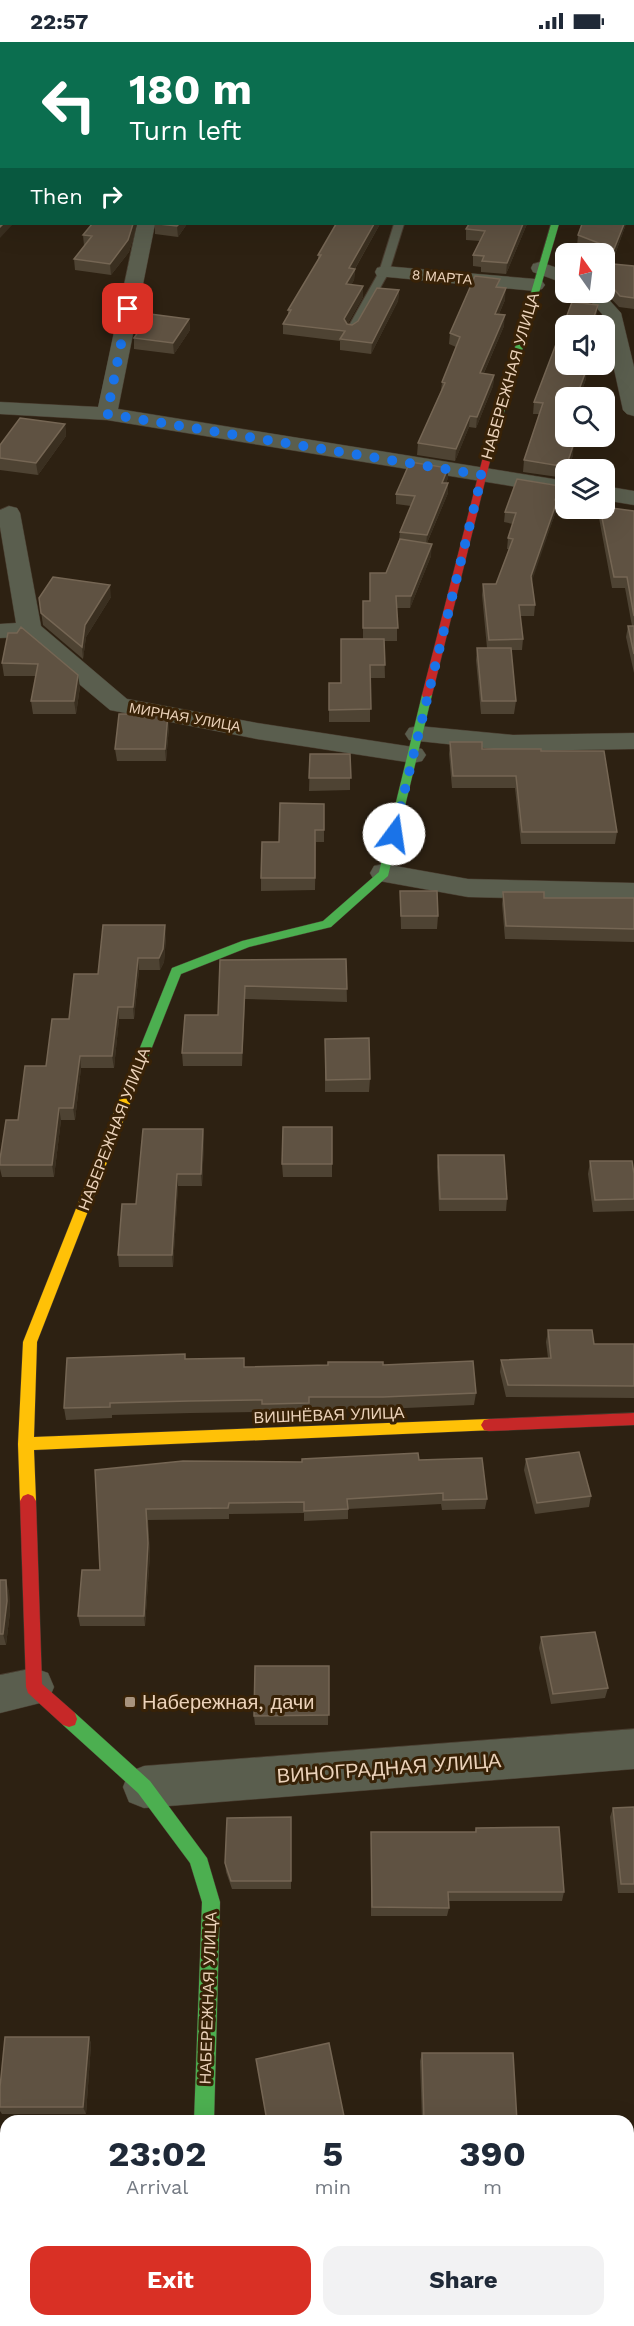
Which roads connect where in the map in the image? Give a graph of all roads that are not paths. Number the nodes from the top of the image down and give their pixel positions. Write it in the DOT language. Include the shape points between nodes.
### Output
graph roads {
  1 [pos="146,225"];
  2 [pos="399,225"];
  3 [pos="555,225"];
  4 [pos="384,272"];
  5 [pos="538,277"];
  6 [pos="555,278"];
  7 [pos="601,303"];
  8 [pos="351,331"];
  9 [pos="0,408"];
  10 [pos="634,410"];
  11 [pos="107,414"];
  12 [pos="482,475"];
  13 [pos="555,486"];
  14 [pos="615,495"];
  15 [pos="634,498"];
  16 [pos="9,513"];
  17 [pos="29,629"];
  18 [pos="0,631"];
  19 [pos="634,741"];
  20 [pos="416,744"];
  21 [pos="384,873"];
  22 [pos="634,892"];
  23 [pos="634,1419"];
  24 [pos="26,1444"];
  25 [pos="17,1690"];
  26 [pos="634,1749"];
  27 [pos="144,1787"];
  28 [pos="204,2115"];
  1 -- 11 [label="street"];
  2 -- 4 [label="lane"];
  3 -- 5 [label="street, НАБЕРЕЖНАЯ УЛИЦА"];
  4 -- 5 [label="street, 8 МАРТА"];
  4 -- 8 [label="lane"];
  5 -- 6 [label="street, 8 МАРТА"];
  5 -- 12 [label="street, НАБЕРЕЖНАЯ УЛИЦА"];
  7 -- 10 [label="street" via="611,313"];
  9 -- 11 [label="street"];
  11 -- 12 [label="street"];
  12 -- 13 [label="street"];
  12 -- 20 [label="street, НАБЕРЕЖНАЯ УЛИЦА"];
  14 -- 15 [label="street"];
  16 -- 17 [label="street"];
  17 -- 18 [label="street"];
  17 -- 20 [label="street, МИРНАЯ УЛИЦА" via="119,705 257,731"];
  19 -- 20 [label="street, МИРНАЯ УЛИЦА"];
  20 -- 21 [label="street, НАБЕРЕЖНАЯ УЛИЦА"];
  21 -- 22 [label="street" via="468,888"];
  21 -- 24 [label="street, НАБЕРЕЖНАЯ УЛИЦА" via="327,924 246,944 176,971 30,1342"];
  23 -- 24 [label="street, ВИШНЁВАЯ УЛИЦА"];
  24 -- 25 [label="street, НАБЕРЕЖНАЯ УЛИЦА"];
  25 -- 27 [label="street, НАБЕРЕЖНАЯ УЛИЦА"];
  26 -- 27 [label="street, ВИНОГРАДНАЯ УЛИЦА"];
  27 -- 28 [label="street, НАБЕРЕЖНАЯ УЛИЦА" via="198,1858 212,1902"];
}
